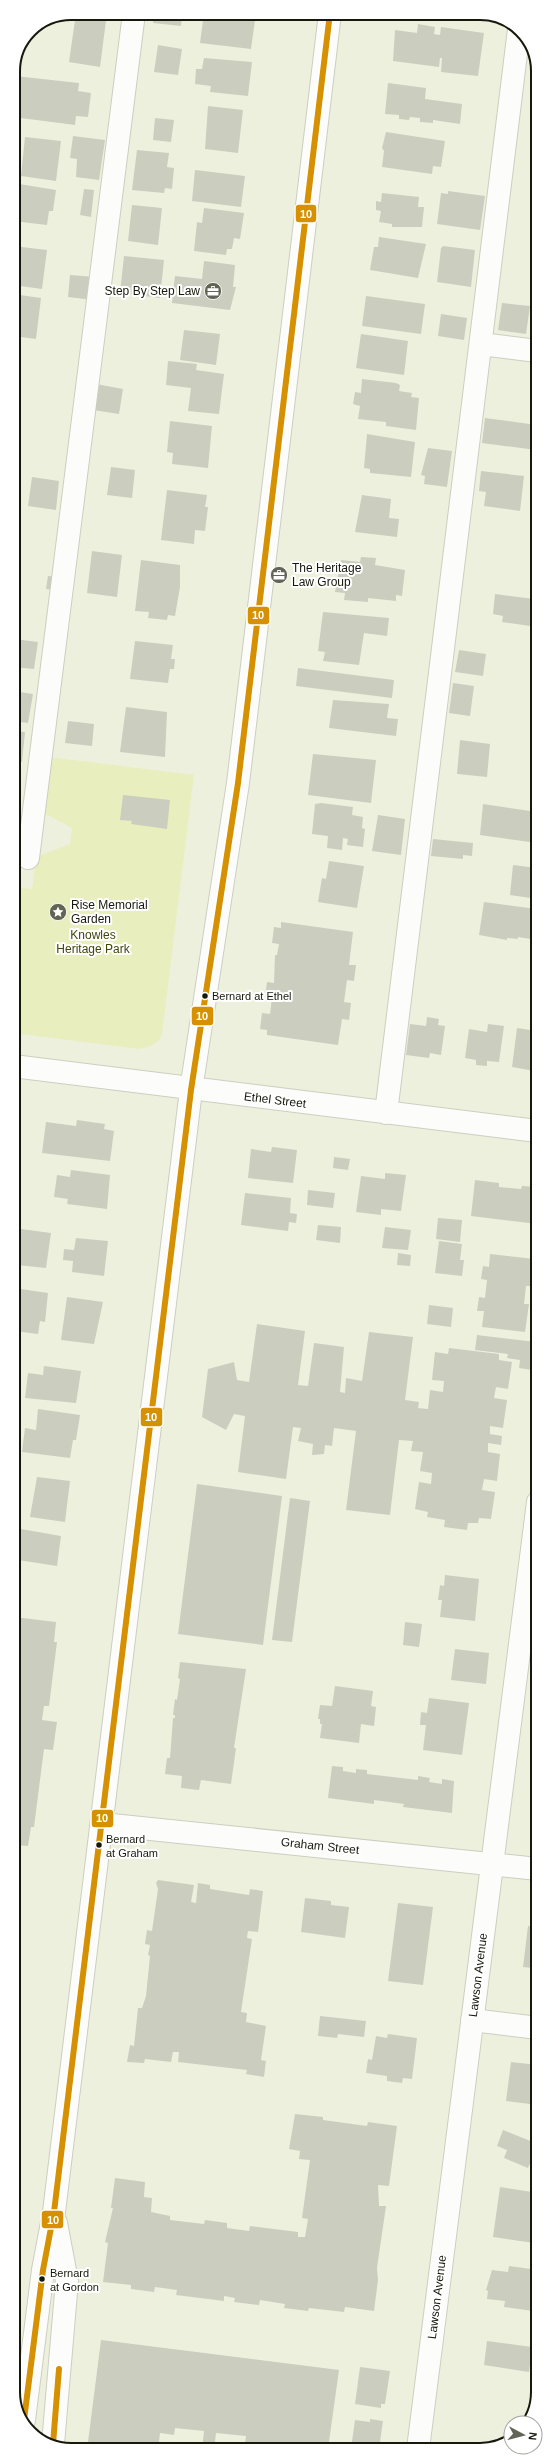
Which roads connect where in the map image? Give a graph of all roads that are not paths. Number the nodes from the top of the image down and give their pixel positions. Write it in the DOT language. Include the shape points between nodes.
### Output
graph roads {
  1 [pos="133,20"];
  2 [pos="329,20"];
  3 [pos="518,37"];
  4 [pos="481,344"];
  5 [pos="531,350"];
  6 [pos="28,858"];
  7 [pos="20,1067"];
  8 [pos="191,1090"];
  9 [pos="386,1113"];
  10 [pos="531,1130"];
  11 [pos="531,1589"];
  12 [pos="102,1824"];
  13 [pos="492,1864"];
  14 [pos="531,1868"];
  15 [pos="472,2020"];
  16 [pos="531,2027"];
  17 [pos="54,2212"];
  18 [pos="25,2413"];
  19 [pos="53,2439"];
  20 [pos="419,2443"];
  1 -- 6 [label="street"];
  2 -- 8 [label="street" via="238,783"];
  3 -- 4 [label="street"];
  4 -- 5 [label="street"];
  4 -- 9 [label="street"];
  7 -- 8 [label="street, Ethel Street"];
  8 -- 9 [label="street, Ethel Street"];
  8 -- 12 [label="street"];
  9 -- 10 [label="street, Ethel Street"];
  11 -- 13 [label="street, Lawson Avenue"];
  12 -- 13 [label="street, Graham Street"];
  12 -- 17 [label="street"];
  13 -- 14 [label="street, Graham Street"];
  13 -- 15 [label="street, Lawson Avenue"];
  15 -- 16 [label="street"];
  15 -- 20 [label="street, Lawson Avenue"];
  17 -- 18 [label="street" via="43,2270"];
  17 -- 19 [label="street" via="67,2280"];
}
